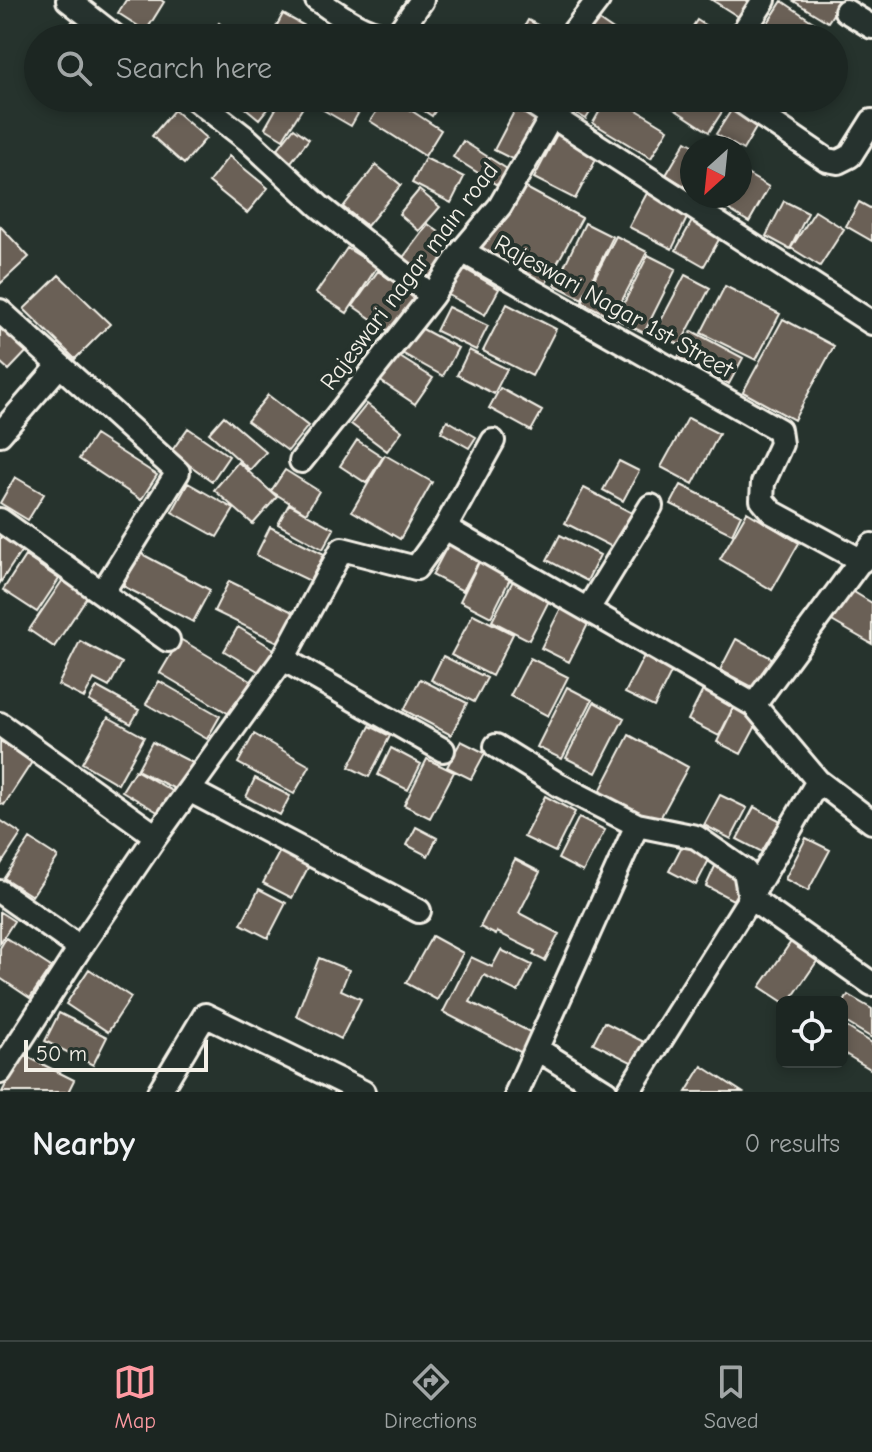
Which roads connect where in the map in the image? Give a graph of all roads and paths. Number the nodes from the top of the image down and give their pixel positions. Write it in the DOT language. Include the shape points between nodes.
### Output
graph roads {
  1 [pos="68,0"];
  2 [pos="317,0"];
  3 [pos="422,0"];
  4 [pos="598,0"];
  5 [pos="764,0"];
  6 [pos="846,11"];
  7 [pos="99,24"];
  8 [pos="354,24"];
  9 [pos="406,24"];
  10 [pos="580,24"];
  11 [pos="748,24"];
  12 [pos="872,27"];
  13 [pos="212,112"];
  14 [pos="546,112"];
  15 [pos="757,112"];
  16 [pos="552,116"];
  17 [pos="872,121"];
  18 [pos="462,251"];
  19 [pos="432,296"];
  20 [pos="0,311"];
  21 [pos="872,323"];
  22 [pos="60,365"];
  23 [pos="0,434"];
  24 [pos="493,441"];
  25 [pos="301,461"];
  26 [pos="651,506"];
  27 [pos="0,520"];
  28 [pos="445,528"];
  29 [pos="867,553"];
  30 [pos="102,593"];
  31 [pos="588,609"];
  32 [pos="168,640"];
  33 [pos="283,659"];
  34 [pos="754,705"];
  35 [pos="0,724"];
  36 [pos="496,746"];
  37 [pos="443,750"];
  38 [pos="818,781"];
  39 [pos="189,790"];
  40 [pos="872,822"];
  41 [pos="637,825"];
  42 [pos="156,836"];
  43 [pos="0,892"];
  44 [pos="750,898"];
  45 [pos="419,911"];
  46 [pos="80,948"];
  47 [pos="872,984"];
  48 [pos="537,1049"];
  49 [pos="0,1072"];
  50 [pos="159,1092"];
  51 [pos="363,1092"];
  52 [pos="517,1092"];
  53 [pos="606,1092"];
  54 [pos="628,1092"];
  1 -- 7 [label="street"];
  2 -- 8 [label="street"];
  3 -- 9 [label="street"];
  4 -- 10 [label="street"];
  5 -- 11 [label="street"];
  6 -- 12 [label="street"];
  13 -- 19 [label="street"];
  14 -- 16 [label="street"];
  15 -- 17 [label="street" via="827,160 838,162 850,156"];
  16 -- 18 [label="street, Rajeswari nagar main road" via="500,206"];
  16 -- 21 [label="street"];
  18 -- 19 [label="street, Rajeswari nagar main road"];
  18 -- 29 [label="street, Rajeswari Nagar 1st Street" via="779,430 779,451 763,483 762,500 772,512"];
  19 -- 25 [label="street, Rajeswari nagar main road"];
  20 -- 22 [label="street"];
  22 -- 23 [label="street"];
  22 -- 30 [label="street" via="178,472"];
  24 -- 28 [label="street"];
  26 -- 31 [label="street"];
  27 -- 30 [label="street"];
  28 -- 31 [label="street"];
  28 -- 33 [label="street" via="416,568 342,549"];
  29 -- 34 [label="street"];
  30 -- 32 [label="street"];
  31 -- 34 [label="street"];
  33 -- 37 [label="street"];
  33 -- 39 [label="street"];
  34 -- 38 [label="street"];
  35 -- 42 [label="street"];
  36 -- 41 [label="street"];
  38 -- 40 [label="street"];
  38 -- 44 [label="street"];
  39 -- 42 [label="street"];
  39 -- 45 [label="street"];
  41 -- 44 [label="street" via="696,837 745,871"];
  41 -- 48 [label="street"];
  42 -- 46 [label="street"];
  43 -- 46 [label="street"];
  44 -- 47 [label="street"];
  44 -- 54 [label="street"];
  46 -- 49 [label="street"];
  48 -- 52 [label="street"];
  48 -- 53 [label="street"];
  50 -- 51 [label="street" via="205,1015"];
}
